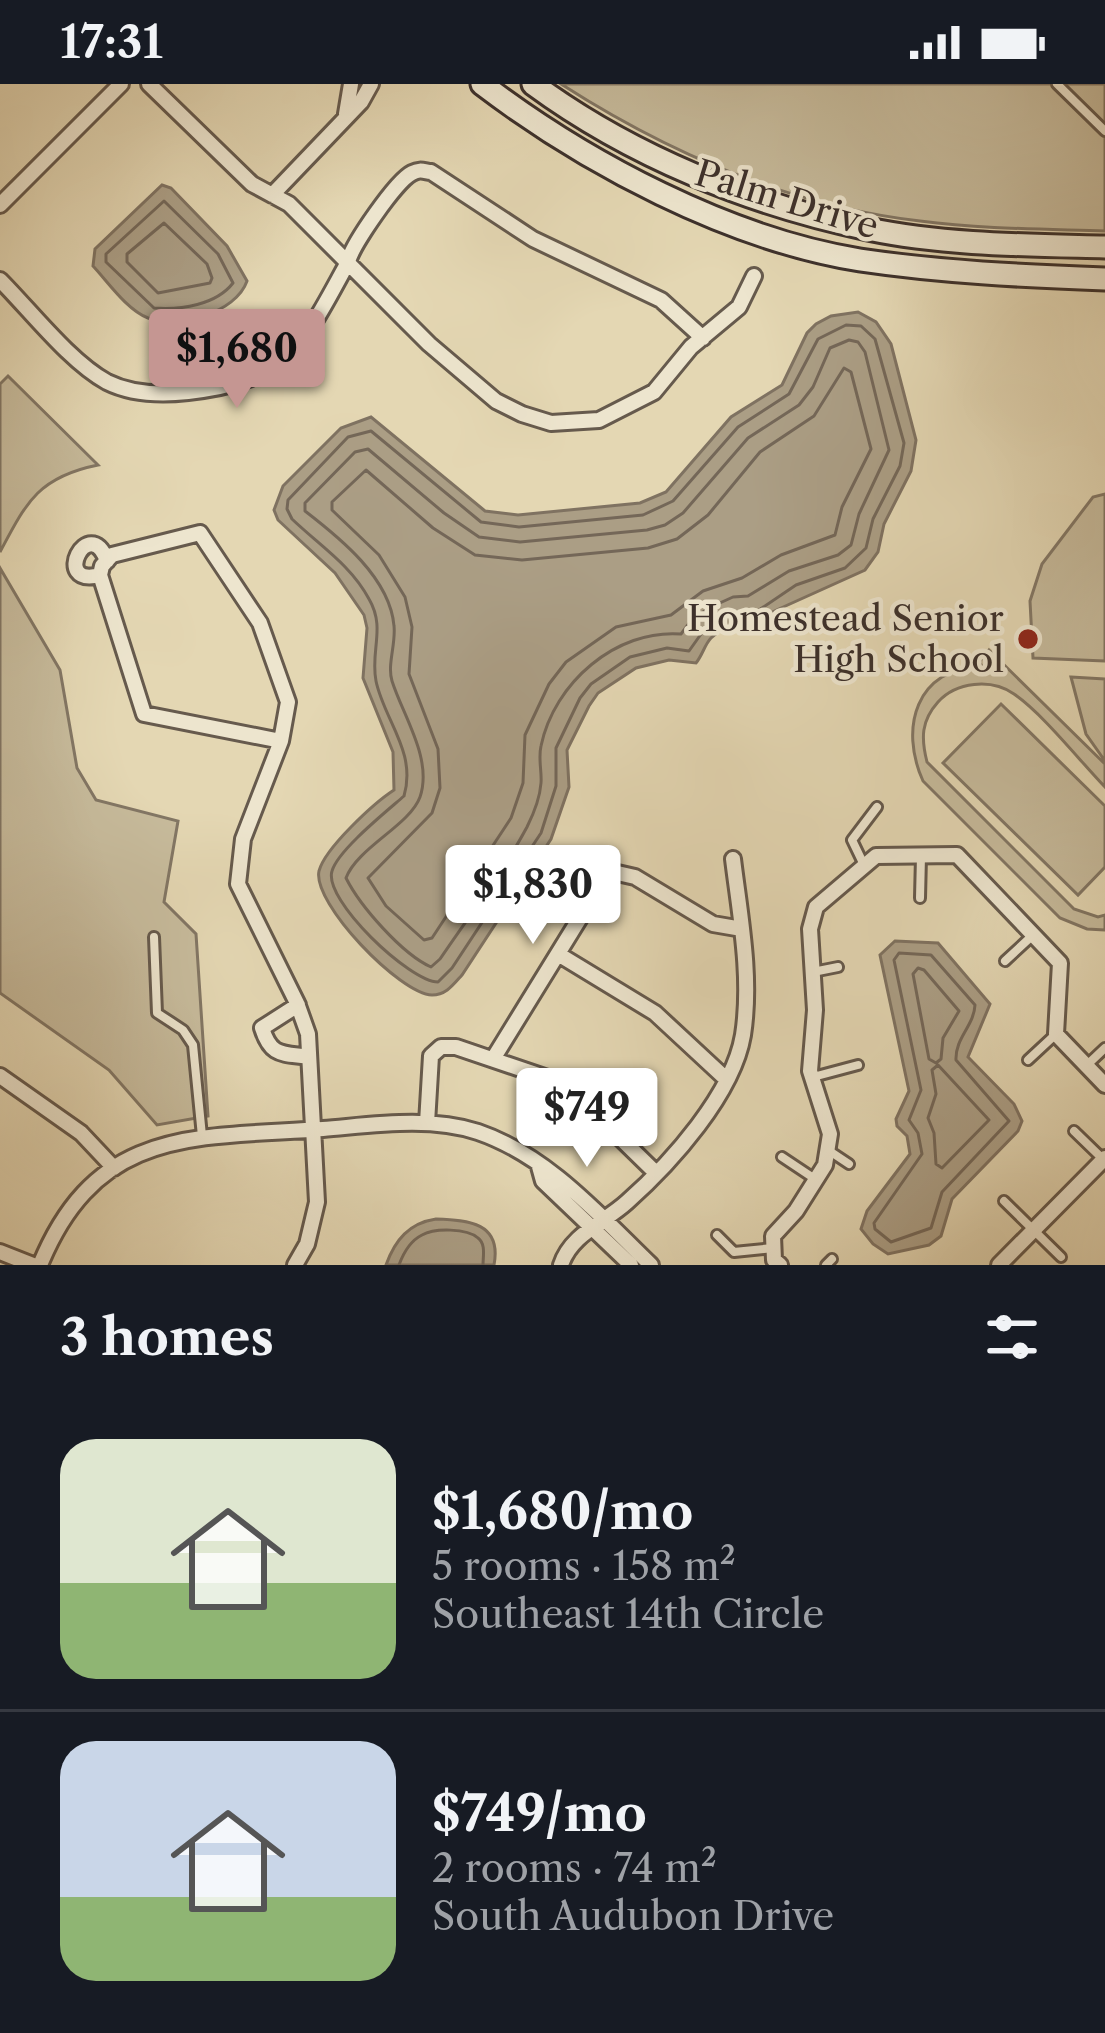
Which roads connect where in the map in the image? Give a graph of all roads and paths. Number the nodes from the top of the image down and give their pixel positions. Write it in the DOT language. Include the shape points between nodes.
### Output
graph roads {
  1 [pos="121,84"];
  2 [pos="149,84"];
  3 [pos="351,84"];
  4 [pos="371,84"];
  5 [pos="482,84"];
  6 [pos="533,84"];
  7 [pos="1057,84"];
  8 [pos="345,119"];
  9 [pos="1105,131"];
  10 [pos="272,195"];
  11 [pos="0,205"];
  12 [pos="1105,247"];
  13 [pos="348,262"];
  14 [pos="754,276"];
  15 [pos="1105,279"];
  16 [pos="0,280"];
  17 [pos="703,338"];
  18 [pos="281,741"];
  19 [pos="877,807"];
  20 [pos="921,856"];
  21 [pos="733,859"];
  22 [pos="865,866"];
  23 [pos="920,898"];
  24 [pos="742,928"];
  25 [pos="1033,934"];
  26 [pos="154,937"];
  27 [pos="558,954"];
  28 [pos="1005,961"];
  29 [pos="838,967"];
  30 [pos="813,972"];
  31 [pos="298,1005"];
  32 [pos="1056,1034"];
  33 [pos="1105,1048"];
  34 [pos="309,1057"];
  35 [pos="493,1059"];
  36 [pos="1028,1060"];
  37 [pos="858,1065"];
  38 [pos="1087,1065"];
  39 [pos="0,1076"];
  40 [pos="812,1077"];
  41 [pos="724,1078"];
  42 [pos="1105,1085"];
  43 [pos="427,1123"];
  44 [pos="313,1129"];
  45 [pos="1073,1131"];
  46 [pos="202,1136"];
  47 [pos="828,1150"];
  48 [pos="782,1156"];
  49 [pos="1104,1160"];
  50 [pos="849,1164"];
  51 [pos="114,1168"];
  52 [pos="656,1173"];
  53 [pos="816,1180"];
  54 [pos="1004,1201"];
  55 [pos="599,1224"];
  56 [pos="1034,1230"];
  57 [pos="717,1235"];
  58 [pos="773,1248"];
  59 [pos="0,1252"];
  60 [pos="1061,1257"];
  61 [pos="36,1265"];
  62 [pos="295,1265"];
  63 [pos="561,1265"];
  64 [pos="631,1265"];
  65 [pos="651,1265"];
  66 [pos="780,1265"];
  67 [pos="999,1265"];
  1 -- 11 [label="street"];
  2 -- 10 [label="street"];
  3 -- 8 [label="street"];
  4 -- 8 [label="street"];
  5 -- 15 [label="main road, Palm Drive" via="634,182 774,237 855,259"];
  6 -- 12 [label="main road, Palm Drive" via="644,152 785,208 871,230"];
  7 -- 9 [label="lane"];
  8 -- 10 [label="street"];
  10 -- 13 [label="street"];
  13 -- 16 [label="street" via="303,342 275,366 228,388 161,395 105,381"];
  13 -- 17 [label="street" via="496,401 551,423 622,410 654,392"];
  13 -- 17 [label="street" via="400,182 422,170 533,239 661,300"];
  14 -- 17 [label="street" via="740,308"];
  18 -- 18 [label="street" via="144,714 104,568 112,556 200,533 260,623 289,702"];
  18 -- 31 [label="street" via="243,839 238,884"];
  19 -- 22 [label="lane" via="852,840"];
  20 -- 22 [label="street" via="876,856"];
  20 -- 23 [label="lane"];
  20 -- 25 [label="street" via="957,855"];
  21 -- 24 [label="street"];
  22 -- 30 [label="street" via="816,907"];
  24 -- 27 [label="street" via="713,924 613,872"];
  24 -- 41 [label="street" via="743,1032"];
  25 -- 28 [label="lane"];
  25 -- 32 [label="street" via="1060,963"];
  26 -- 46 [label="lane" via="158,1013 194,1045"];
  27 -- 35 [label="street"];
  27 -- 41 [label="street" via="655,1013"];
  29 -- 30 [label="lane"];
  30 -- 40 [label="street"];
  31 -- 34 [label="street"];
  31 -- 34 [label="street" via="262,1028 277,1052"];
  32 -- 36 [label="lane"];
  32 -- 38 [label="street"];
  33 -- 38 [label="lane"];
  34 -- 44 [label="street"];
  35 -- 43 [label="street" via="456,1047 434,1051"];
  35 -- 52 [label="street" via="566,1084"];
  37 -- 40 [label="lane"];
  38 -- 42 [label="street"];
  39 -- 51 [label="street" via="81,1133"];
  40 -- 47 [label="street"];
  41 -- 52 [label="street" via="694,1134"];
  43 -- 44 [label="street"];
  43 -- 55 [label="street" via="475,1131 551,1170"];
  44 -- 46 [label="street"];
  44 -- 62 [label="street" via="317,1202"];
  45 -- 49 [label="lane"];
  46 -- 51 [label="street" via="153,1147"];
  47 -- 50 [label="lane"];
  47 -- 53 [label="street"];
  48 -- 53 [label="lane"];
  49 -- 56 [label="street"];
  51 -- 61 [label="street" via="68,1211"];
  52 -- 55 [label="street"];
  53 -- 58 [label="street" via="772,1236"];
  54 -- 56 [label="lane"];
  55 -- 63 [label="street"];
  55 -- 64 [label="street"];
  55 -- 65 [label="street"];
  56 -- 60 [label="lane"];
  56 -- 67 [label="street"];
  57 -- 58 [label="lane" via="734,1252"];
  58 -- 66 [label="street"];
  59 -- 61 [label="street"];
}
